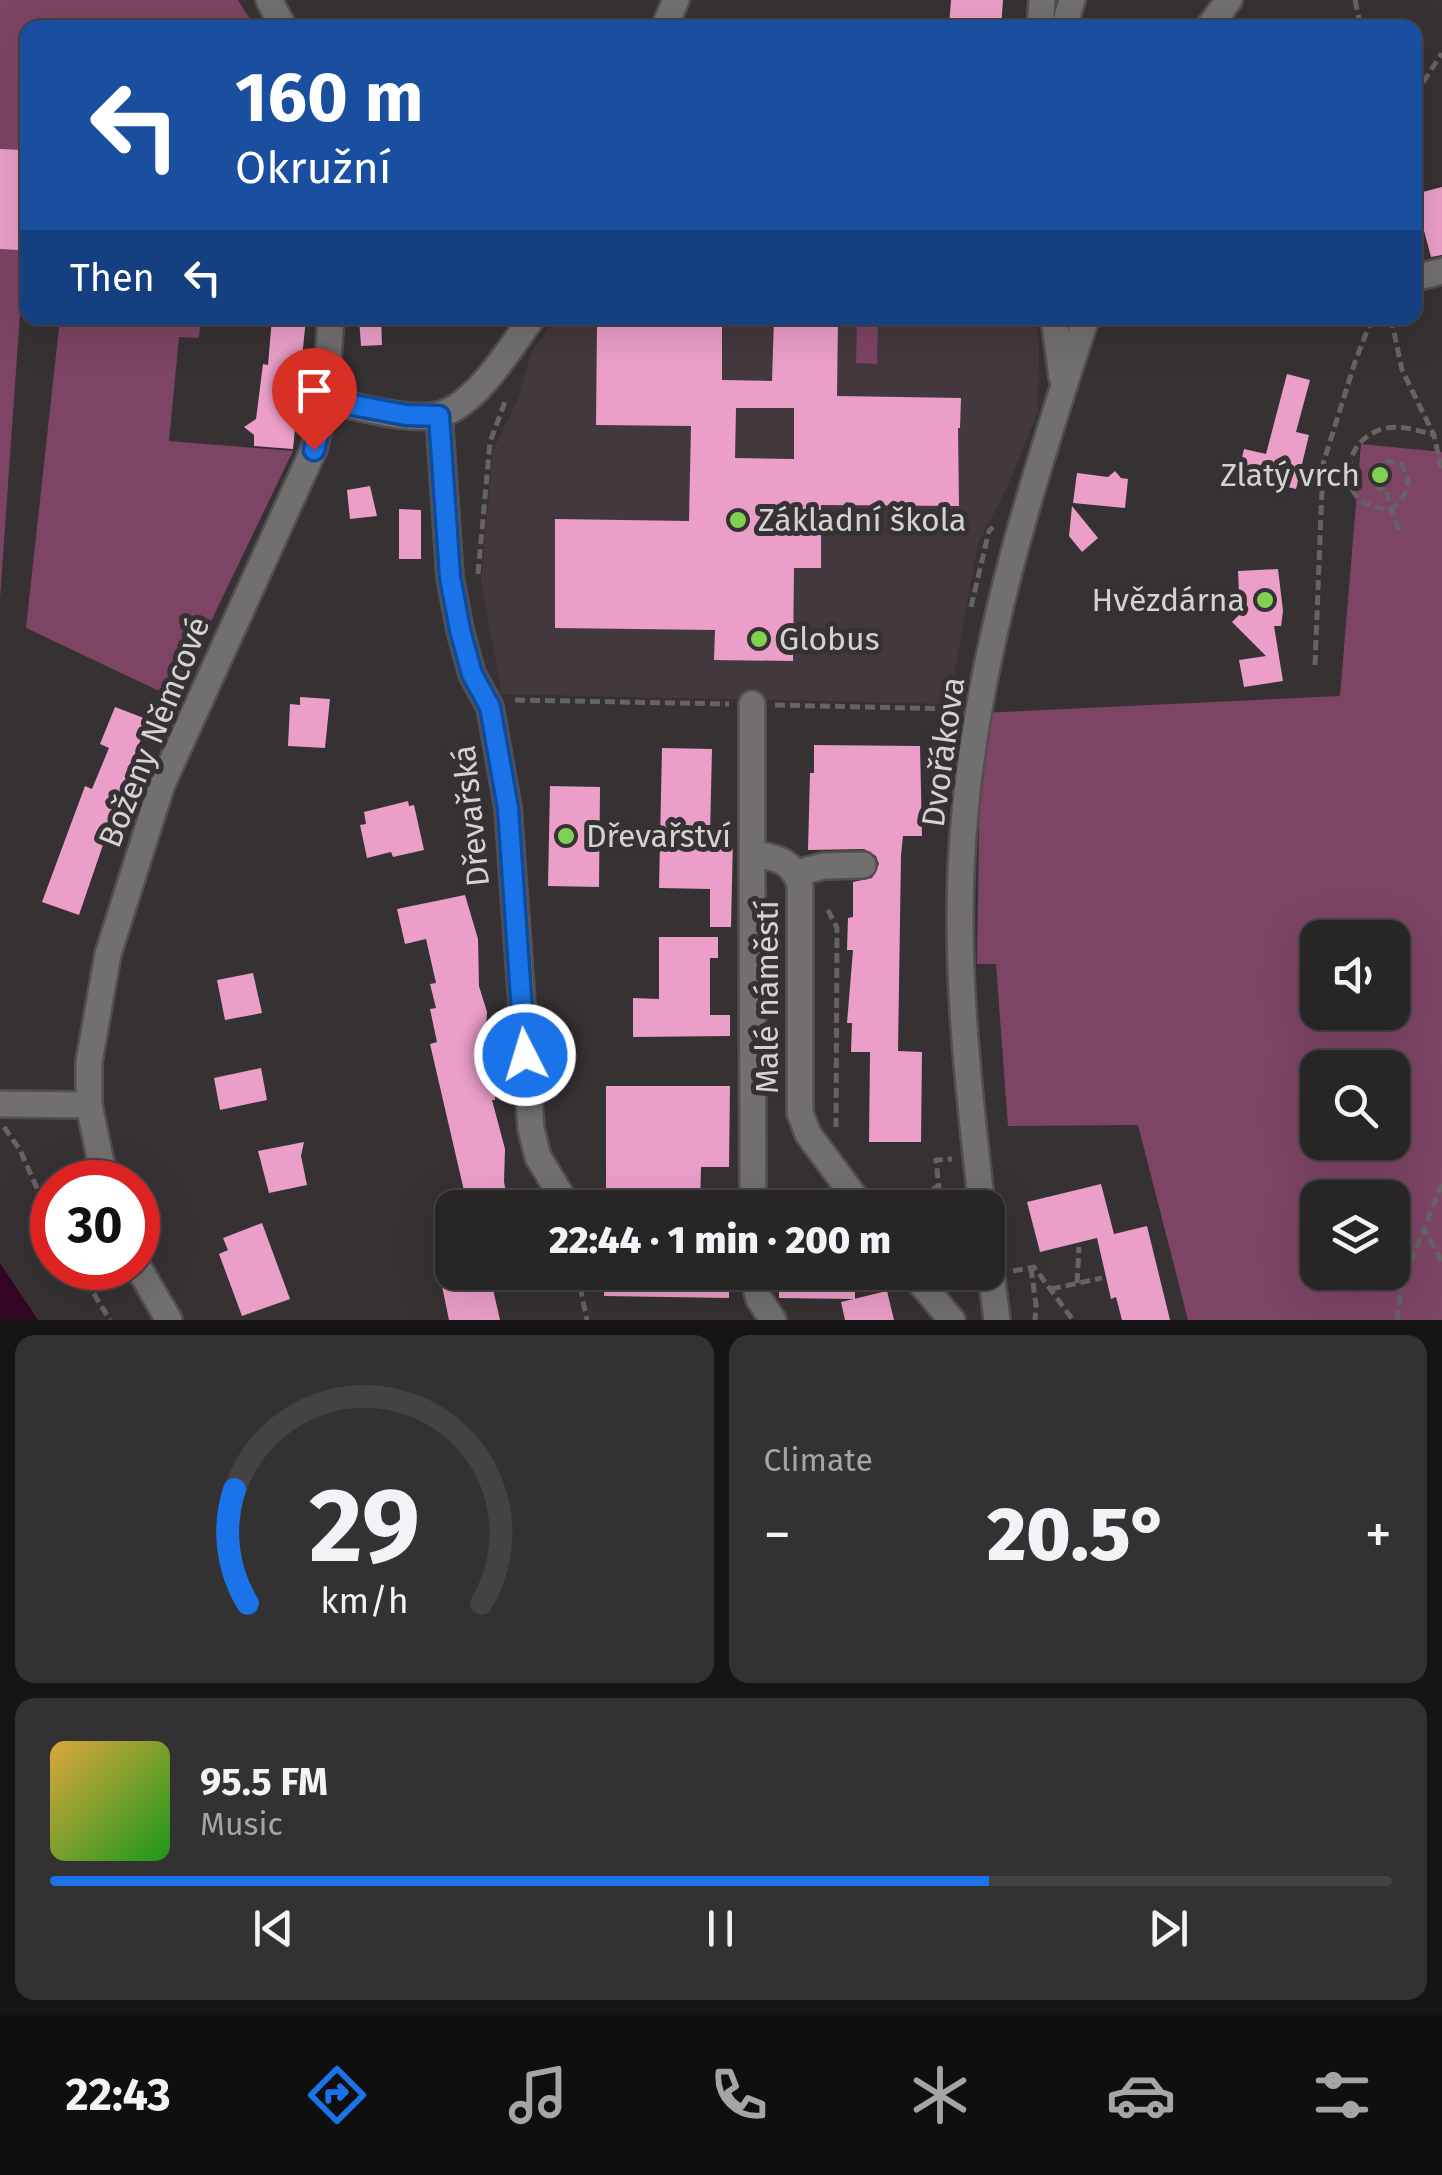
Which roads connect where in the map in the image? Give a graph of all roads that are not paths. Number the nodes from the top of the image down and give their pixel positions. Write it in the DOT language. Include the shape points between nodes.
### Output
graph roads {
  1 [pos="331,325"];
  2 [pos="527,325"];
  3 [pos="1055,325"];
  4 [pos="1084,325"];
  5 [pos="1063,387"];
  6 [pos="326,400"];
  7 [pos="439,416"];
  8 [pos="752,704"];
  9 [pos="752,854"];
  10 [pos="862,866"];
  11 [pos="798,879"];
  12 [pos="0,1104"];
  13 [pos="88,1104"];
  14 [pos="100,1160"];
  15 [pos="557,1190"];
  16 [pos="752,1190"];
  17 [pos="850,1190"];
  18 [pos="980,1190"];
  19 [pos="151,1290"];
  20 [pos="757,1290"];
  21 [pos="926,1290"];
  22 [pos="992,1290"];
  23 [pos="168,1320"];
  24 [pos="773,1320"];
  25 [pos="952,1320"];
  26 [pos="996,1320"];
  1 -- 6 [label="street, Boženy Němcové"];
  2 -- 7 [label="street" via="462,404"];
  3 -- 5 [label="street"];
  4 -- 5 [label="street, Dvořákova"];
  5 -- 18 [label="street, Dvořákova" via="1004,583 964,814 962,996"];
  6 -- 7 [label="street"];
  6 -- 13 [label="street, Boženy Němcové" via="314,450 162,784 108,954"];
  7 -- 15 [label="street, Dřevařská" via="450,577 508,808 531,1129"];
  8 -- 9 [label="street"];
  9 -- 11 [label="street, Malé náměstí" via="777,857"];
  9 -- 16 [label="street, Malé náměstí"];
  10 -- 11 [label="street" via="824,866"];
  11 -- 17 [label="street, Malé náměstí" via="800,1112 808,1134"];
  12 -- 13 [label="street"];
  13 -- 14 [label="street, Boženy Němcové"];
  19 -- 23 [label="street"];
  20 -- 24 [label="street"];
  21 -- 25 [label="street"];
  22 -- 26 [label="street"];
}
